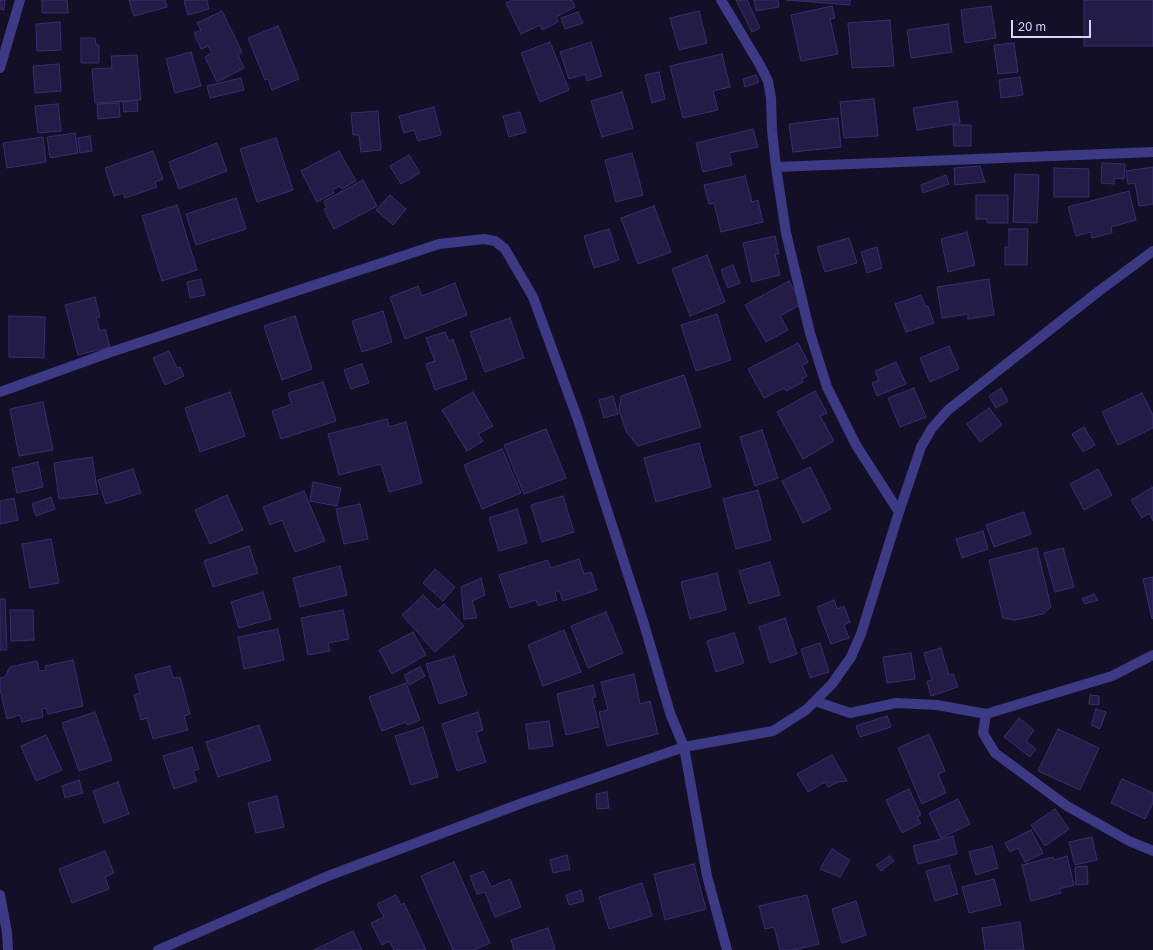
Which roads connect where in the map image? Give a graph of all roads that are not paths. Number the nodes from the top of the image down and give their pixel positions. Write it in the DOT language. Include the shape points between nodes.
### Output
graph roads {
  1 [pos="20,0"];
  2 [pos="721,0"];
  3 [pos="0,68"];
  4 [pos="1153,152"];
  5 [pos="776,167"];
  6 [pos="1153,251"];
  7 [pos="0,392"];
  8 [pos="899,512"];
  9 [pos="1153,654"];
  10 [pos="815,701"];
  11 [pos="986,714"];
  12 [pos="684,747"];
  13 [pos="1153,850"];
  14 [pos="0,895"];
  15 [pos="8,950"];
  16 [pos="158,950"];
  17 [pos="727,950"];
  1 -- 3 [label="street"];
  2 -- 5 [label="street" via="768,81"];
  4 -- 5 [label="street"];
  5 -- 8 [label="street" via="786,233 810,333 827,387 856,445"];
  6 -- 8 [label="street" via="948,410 932,428 921,447"];
  7 -- 12 [label="street" via="111,352 439,244 496,240 505,249 533,297 578,420 670,713"];
  8 -- 10 [label="street" via="851,657 832,684"];
  9 -- 11 [label="street" via="1112,676"];
  10 -- 11 [label="street" via="850,713 896,703 937,705"];
  10 -- 12 [label="street" via="806,710 773,731"];
  11 -- 13 [label="street" via="983,733 995,753 1067,806 1129,841"];
  12 -- 16 [label="street" via="524,802 328,876"];
  12 -- 17 [label="street" via="707,876"];
  14 -- 15 [label="street"];
}
